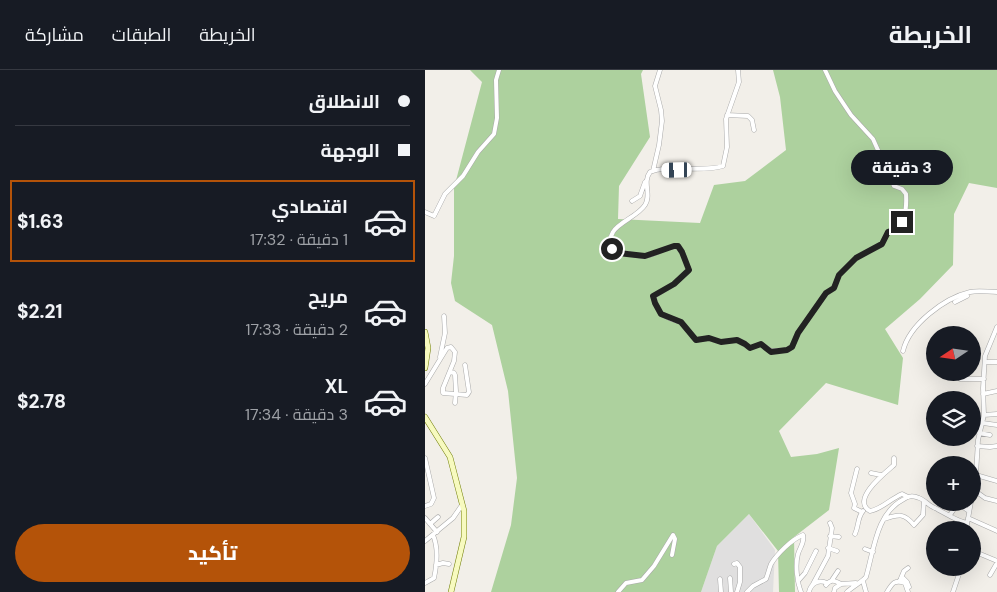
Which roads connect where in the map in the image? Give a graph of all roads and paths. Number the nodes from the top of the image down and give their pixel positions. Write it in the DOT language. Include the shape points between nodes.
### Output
graph roads {
  1 [pos="499,70"];
  2 [pos="660,70"];
  3 [pos="738,70"];
  4 [pos="825,70"];
  5 [pos="727,115"];
  6 [pos="754,130"];
  7 [pos="653,171"];
  8 [pos="645,182"];
  9 [pos="632,200"];
  10 [pos="425,212"];
  11 [pos="976,291"];
  12 [pos="997,292"];
  13 [pos="955,302"];
  14 [pos="444,316"];
  15 [pos="997,327"];
  16 [pos="425,332"];
  17 [pos="992,338"];
  18 [pos="997,338"];
  19 [pos="903,351"];
  20 [pos="439,361"];
  21 [pos="985,362"];
  22 [pos="997,362"];
  23 [pos="465,365"];
  24 [pos="425,368"];
  25 [pos="450,372"];
  26 [pos="983,379"];
  27 [pos="425,384"];
  28 [pos="997,391"];
  29 [pos="456,394"];
  30 [pos="983,394"];
  31 [pos="455,403"];
  32 [pos="997,414"];
  33 [pos="984,415"];
  34 [pos="425,417"];
  35 [pos="983,423"];
  36 [pos="997,425"];
  37 [pos="981,427"];
  38 [pos="981,434"];
  39 [pos="990,435"];
  40 [pos="977,446"];
  41 [pos="997,446"];
  42 [pos="977,456"];
  43 [pos="425,458"];
  44 [pos="894,458"];
  45 [pos="857,469"];
  46 [pos="871,473"];
  47 [pos="881,475"];
  48 [pos="981,476"];
  49 [pos="997,481"];
  50 [pos="981,495"];
  51 [pos="908,497"];
  52 [pos="924,501"];
  53 [pos="997,501"];
  54 [pos="463,504"];
  55 [pos="425,506"];
  56 [pos="868,511"];
  57 [pos="953,511"];
  58 [pos="969,511"];
  59 [pos="863,512"];
  60 [pos="465,516"];
  61 [pos="950,516"];
  62 [pos="438,517"];
  63 [pos="425,518"];
  64 [pos="453,518"];
  65 [pos="884,519"];
  66 [pos="967,520"];
  67 [pos="831,523"];
  68 [pos="430,524"];
  69 [pos="997,531"];
  70 [pos="435,533"];
  71 [pos="855,534"];
  72 [pos="830,536"];
  73 [pos="839,537"];
  74 [pos="425,541"];
  75 [pos="828,548"];
  76 [pos="865,549"];
  77 [pos="837,551"];
  78 [pos="816,552"];
  79 [pos="873,552"];
  80 [pos="673,555"];
  81 [pos="981,555"];
  82 [pos="997,562"];
  83 [pos="449,564"];
  84 [pos="734,564"];
  85 [pos="436,565"];
  86 [pos="908,568"];
  87 [pos="838,571"];
  88 [pos="989,575"];
  89 [pos="958,576"];
  90 [pos="730,578"];
  91 [pos="720,579"];
  92 [pos="900,579"];
  93 [pos="832,580"];
  94 [pos="798,581"];
  95 [pos="863,581"];
  96 [pos="425,583"];
  97 [pos="856,583"];
  98 [pos="813,584"];
  99 [pos="841,584"];
  100 [pos="451,592"];
  101 [pos="618,592"];
  102 [pos="721,592"];
  103 [pos="731,592"];
  104 [pos="737,592"];
  105 [pos="747,592"];
  106 [pos="801,592"];
  107 [pos="809,592"];
  108 [pos="835,592"];
  109 [pos="847,592"];
  110 [pos="866,592"];
  111 [pos="887,592"];
  112 [pos="909,592"];
  113 [pos="953,592"];
  1 -- 10 [label="street" via="496,80 497,123 493,137 445,194 434,216"];
  2 -- 7 [label="street" via="655,86 662,121"];
  3 -- 5 [label="street" via="739,82"];
  4 -- 8 [label="street" via="851,115 873,139 894,186 907,194 907,202 902,222 888,232 882,244 856,258 839,275 834,288 826,293 792,347 771,352 761,344 750,348 737,340 696,340 681,322 661,314 653,296 674,284 689,270 681,249 674,246 639,256 615,252 609,243 615,230 645,206"];
  5 -- 6 [label="street" via="748,116"];
  5 -- 7 [label="street" via="727,147 723,166"];
  7 -- 8 [label="street"];
  8 -- 9 [label="street" via="639,196"];
  11 -- 12 [label="street"];
  11 -- 13 [label="street"];
  11 -- 19 [label="street" via="946,302 929,314 906,341"];
  14 -- 20 [label="street" via="444,344"];
  15 -- 17 [label="street"];
  16 -- 24 [label="street" via="428,348"];
  17 -- 18 [label="street"];
  17 -- 21 [label="street"];
  20 -- 25 [label="street" via="447,348 453,348 455,354"];
  20 -- 27 [label="street"];
  21 -- 22 [label="street"];
  21 -- 26 [label="street"];
  23 -- 29 [label="street" via="469,392 467,395"];
  25 -- 29 [label="street" via="455,375"];
  25 -- 29 [label="street" via="443,393"];
  26 -- 30 [label="street"];
  28 -- 30 [label="street"];
  29 -- 31 [label="street"];
  30 -- 33 [label="street"];
  32 -- 33 [label="street"];
  33 -- 35 [label="street"];
  34 -- 54 [label="street" via="450,457"];
  35 -- 36 [label="street"];
  35 -- 37 [label="street"];
  38 -- 39 [label="street"];
  40 -- 41 [label="street"];
  40 -- 42 [label="street"];
  43 -- 55 [label="street" via="434,498"];
  44 -- 47 [label="street" via="894,465 885,468"];
  45 -- 59 [label="street" via="851,493 854,508"];
  46 -- 47 [label="street"];
  47 -- 56 [label="street" via="865,496"];
  48 -- 49 [label="street"];
  50 -- 53 [label="street"];
  51 -- 52 [label="street"];
  51 -- 56 [label="street" via="902,494 880,509"];
  51 -- 65 [label="street" via="895,504"];
  52 -- 61 [label="street"];
  52 -- 65 [label="street" via="923,515 913,526 900,515"];
  54 -- 60 [label="street"];
  54 -- 64 [label="street"];
  56 -- 59 [label="street"];
  57 -- 61 [label="street"];
  58 -- 66 [label="street"];
  59 -- 71 [label="street"];
  60 -- 64 [label="street"];
  60 -- 100 [label="street" via="464,536"];
  61 -- 66 [label="street"];
  62 -- 68 [label="street"];
  63 -- 68 [label="street"];
  64 -- 70 [label="street"];
  65 -- 79 [label="street"];
  66 -- 69 [label="street"];
  67 -- 72 [label="street"];
  68 -- 70 [label="street"];
  70 -- 74 [label="street"];
  70 -- 85 [label="street"];
  72 -- 73 [label="street"];
  72 -- 75 [label="street"];
  75 -- 77 [label="street"];
  75 -- 98 [label="street" via="828,556"];
  76 -- 79 [label="street"];
  78 -- 94 [label="street"];
  79 -- 95 [label="street"];
  80 -- 101 [label="street" via="673,535 642,580 626,583"];
  81 -- 82 [label="street"];
  82 -- 88 [label="street"];
  83 -- 85 [label="street"];
  84 -- 104 [label="street" via="740,567"];
  85 -- 96 [label="street" via="434,578"];
  86 -- 92 [label="street"];
  87 -- 93 [label="street"];
  89 -- 113 [label="street"];
  90 -- 103 [label="street"];
  91 -- 102 [label="street"];
  92 -- 111 [label="street" via="892,583"];
  92 -- 112 [label="street"];
  93 -- 98 [label="street" via="826,584 823,581"];
  93 -- 99 [label="street"];
  94 -- 105 [label="street" via="797,559 803,535 792,540 775,559 766,579"];
  94 -- 106 [label="street"];
  95 -- 97 [label="street"];
  95 -- 110 [label="street"];
  97 -- 99 [label="street"];
  97 -- 109 [label="street"];
  98 -- 107 [label="street"];
  99 -- 108 [label="street"];
}
